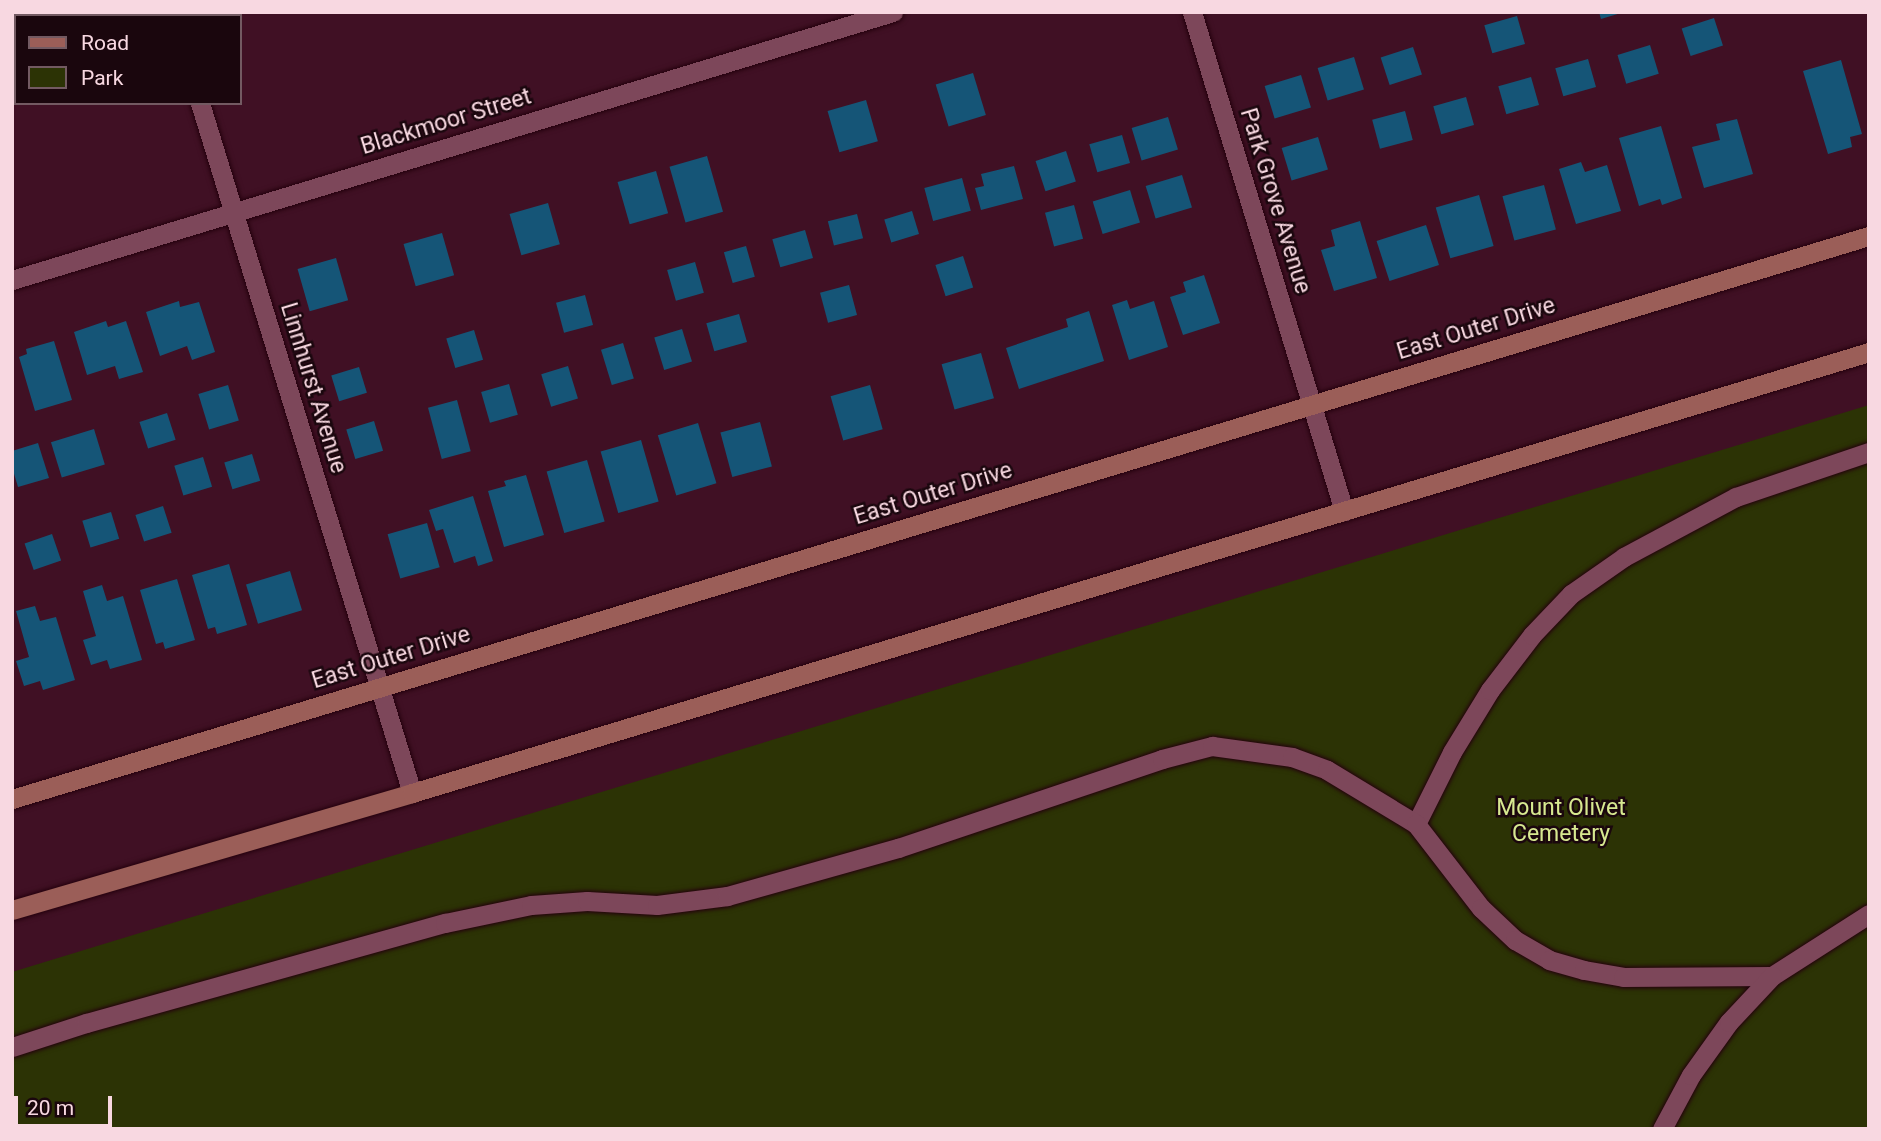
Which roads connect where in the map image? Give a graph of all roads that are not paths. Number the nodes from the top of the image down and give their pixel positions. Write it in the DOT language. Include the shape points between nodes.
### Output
graph roads {
  1 [pos="893,12"];
  2 [pos="1192,12"];
  3 [pos="201,105"];
  4 [pos="234,212"];
  5 [pos="1869,236"];
  6 [pos="12,280"];
  7 [pos="1869,352"];
  8 [pos="1311,404"];
  9 [pos="1869,452"];
  10 [pos="1344,511"];
  11 [pos="379,687"];
  12 [pos="412,793"];
  13 [pos="12,799"];
  14 [pos="1416,824"];
  15 [pos="12,910"];
  16 [pos="1869,914"];
  17 [pos="1772,976"];
  18 [pos="12,1047"];
  19 [pos="1662,1129"];
  1 -- 4 [label="street, Blackmoor Street"];
  2 -- 8 [label="street, Park Grove Avenue"];
  3 -- 4 [label="street, Linnhurst Avenue"];
  4 -- 6 [label="street, Blackmoor Street"];
  4 -- 11 [label="street, Linnhurst Avenue"];
  5 -- 8 [label="main road, East Outer Drive"];
  7 -- 10 [label="main road"];
  8 -- 10 [label="street, Park Grove Avenue"];
  8 -- 11 [label="main road, East Outer Drive"];
  9 -- 14 [label="street" via="1736,497 1624,557 1571,594 1490,690"];
  10 -- 12 [label="main road"];
  11 -- 12 [label="street, Linnhurst Avenue"];
  11 -- 13 [label="main road, East Outer Drive"];
  12 -- 15 [label="main road"];
  14 -- 17 [label="street" via="1480,908 1515,940 1549,960 1623,976"];
  14 -- 18 [label="street" via="1327,770 1292,757 1212,747 1162,759 898,848 727,896 657,905 587,901 531,905 445,923"];
  16 -- 17 [label="street"];
  17 -- 19 [label="street" via="1729,1021 1691,1074"];
}
